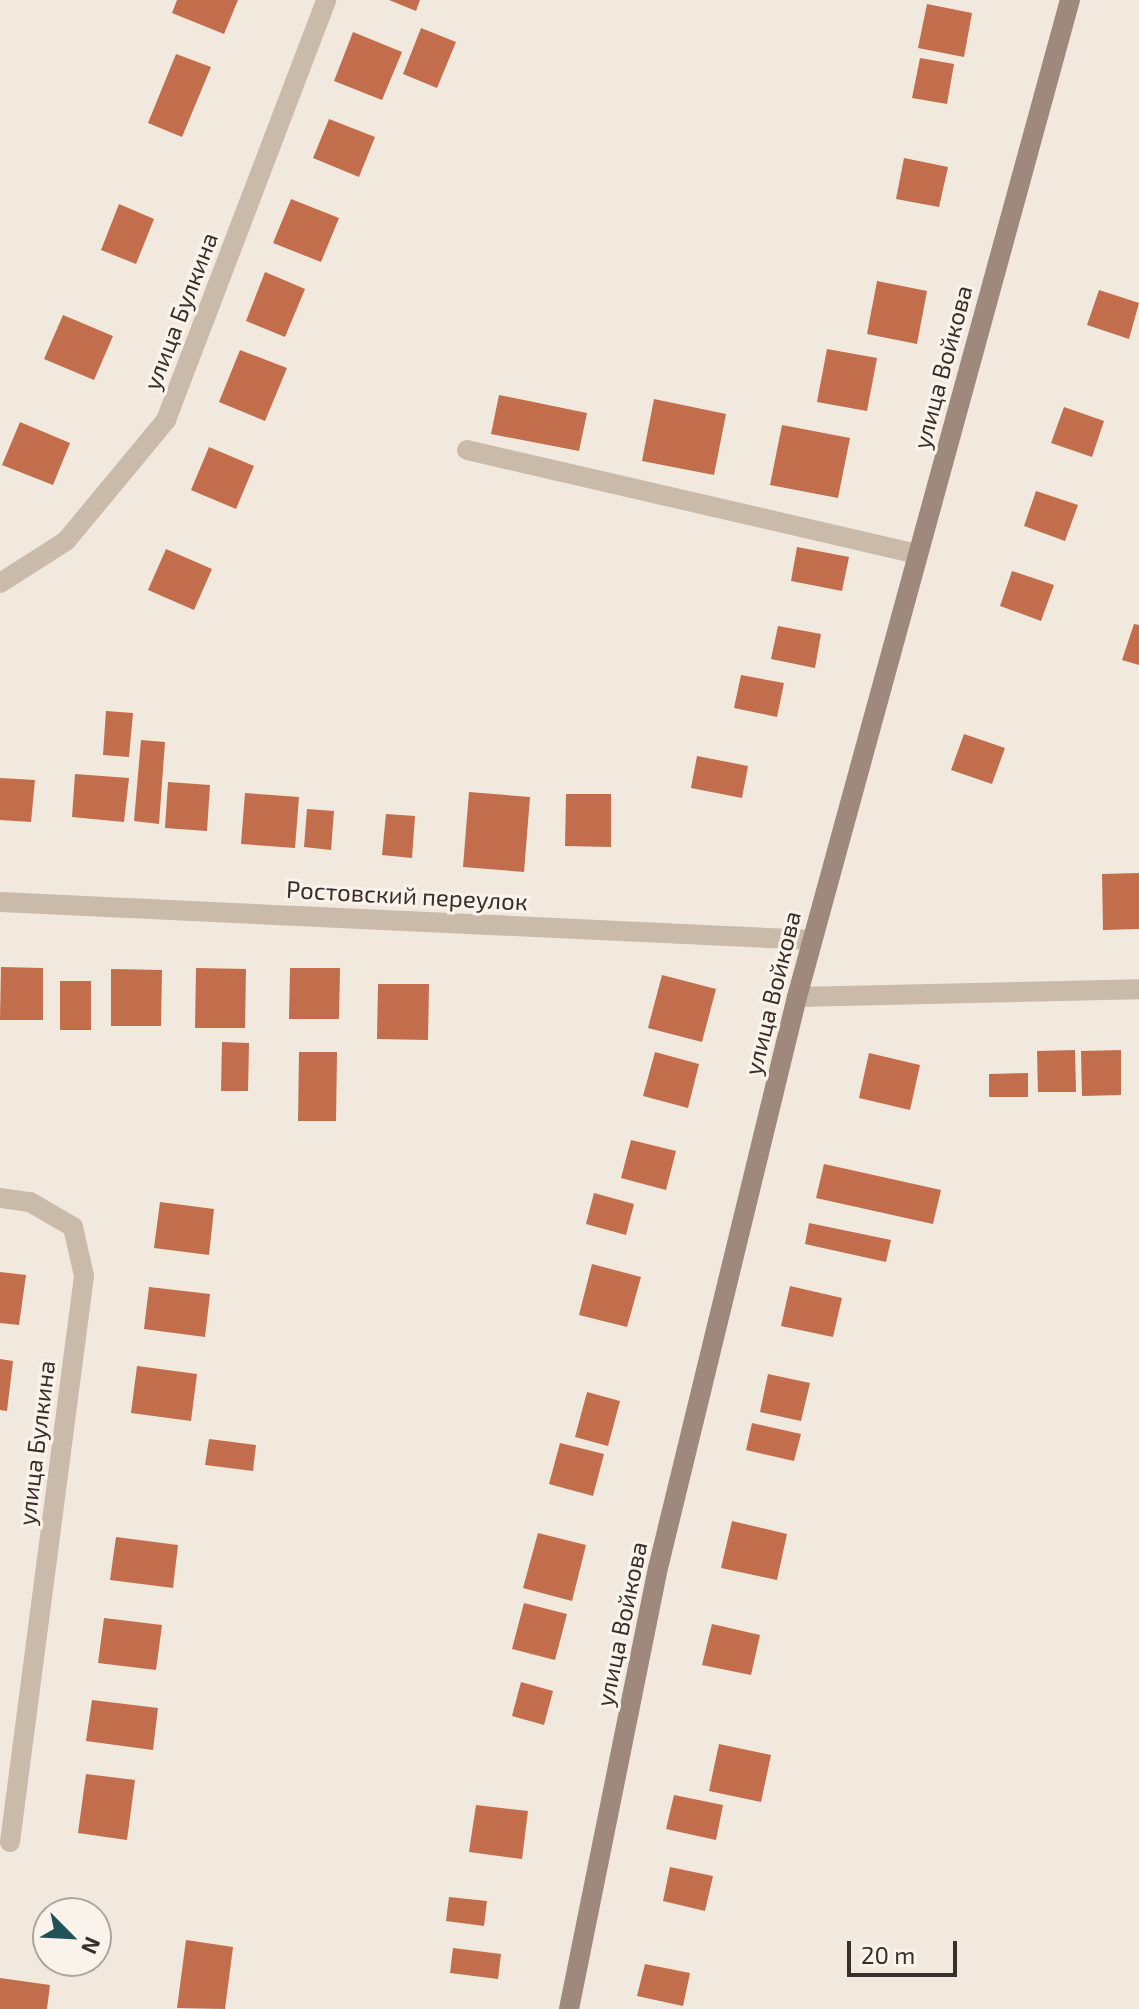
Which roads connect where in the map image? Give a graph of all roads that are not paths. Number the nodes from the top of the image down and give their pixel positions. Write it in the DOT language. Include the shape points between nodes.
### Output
graph roads {
  1 [pos="326,0"];
  2 [pos="1070,0"];
  3 [pos="467,450"];
  4 [pos="918,554"];
  5 [pos="0,583"];
  6 [pos="0,902"];
  7 [pos="812,940"];
  8 [pos="1139,989"];
  9 [pos="797,997"];
  10 [pos="0,1198"];
  11 [pos="10,1842"];
  12 [pos="569,2009"];
  1 -- 5 [label="street, улица Булкина" via="166,420 66,541"];
  2 -- 4 [label="main road, улица Войкова"];
  3 -- 4 [label="street"];
  4 -- 7 [label="main road, улица Войкова"];
  6 -- 7 [label="street, Ростовский переулок"];
  7 -- 9 [label="main road, улица Войкова"];
  8 -- 9 [label="street"];
  9 -- 12 [label="main road, улица Войкова" via="658,1568"];
  10 -- 11 [label="street, улица Булкина" via="30,1202 73,1227 84,1276"];
}
